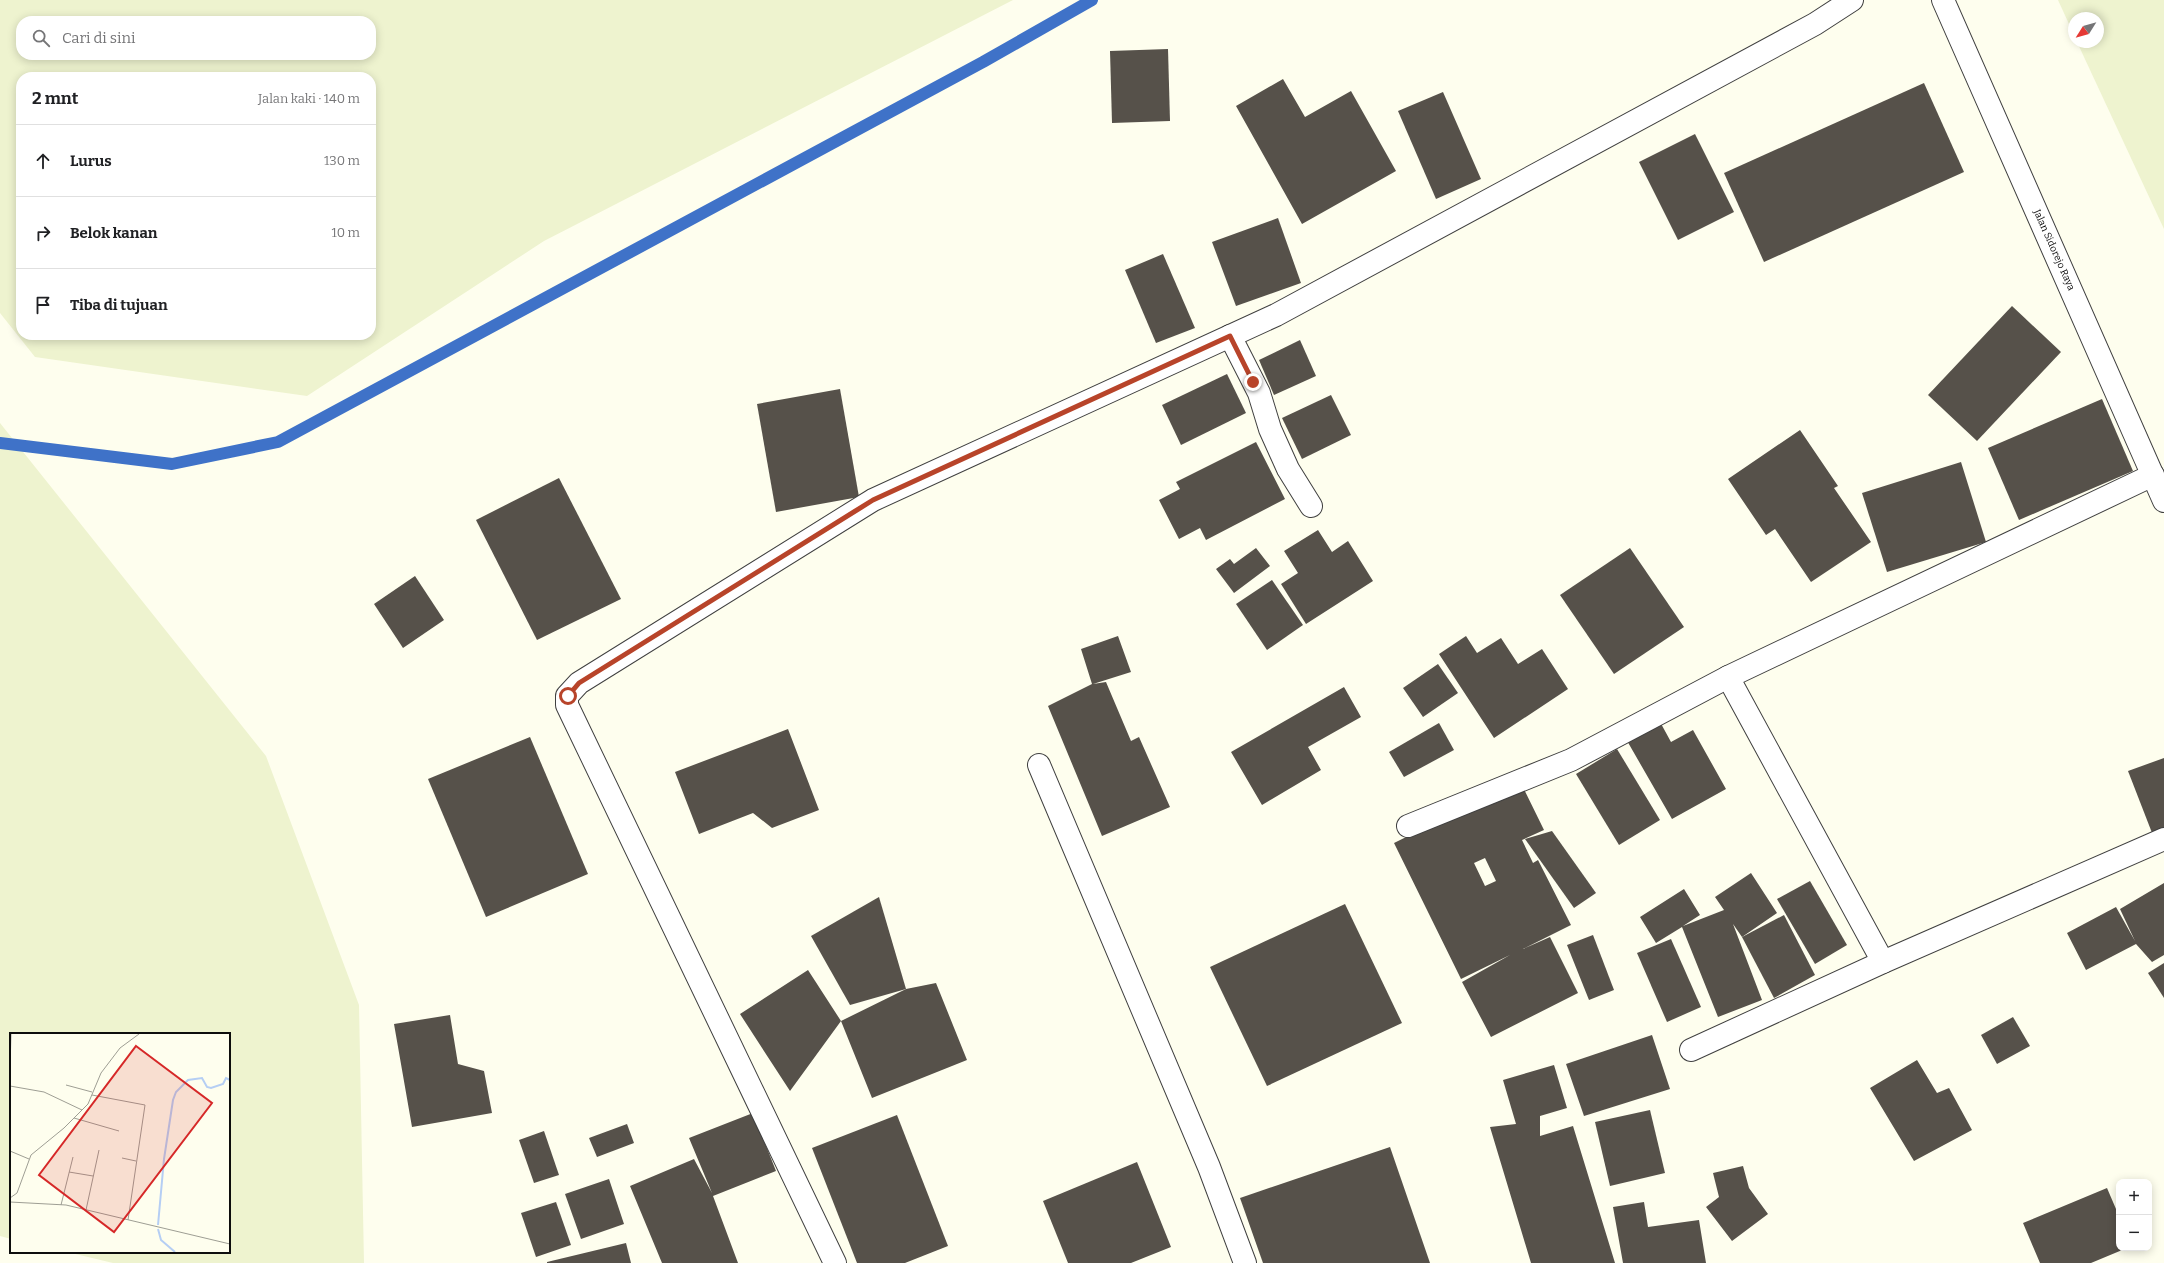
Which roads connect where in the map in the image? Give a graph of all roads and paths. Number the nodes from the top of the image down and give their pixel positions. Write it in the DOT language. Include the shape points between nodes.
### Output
graph roads {
  1 [pos="1852,0"];
  2 [pos="1943,0"];
  3 [pos="1230,336"];
  4 [pos="2153,475"];
  5 [pos="2164,500"];
  6 [pos="1310,506"];
  7 [pos="1728,677"];
  8 [pos="1039,765"];
  9 [pos="1408,826"];
  10 [pos="2164,839"];
  11 [pos="1883,962"];
  12 [pos="1691,1050"];
  13 [pos="836,1263"];
  14 [pos="1245,1263"];
  1 -- 3 [label="street" via="1808,28 1276,315"];
  2 -- 4 [label="street, Jalan Sidorejo Raya"];
  3 -- 6 [label="street" via="1259,393 1270,429 1288,469"];
  3 -- 13 [label="street" via="873,500 579,683 568,696 568,705"];
  4 -- 5 [label="street, Jalan Sidorejo Raya"];
  4 -- 7 [label="street"];
  7 -- 9 [label="street" via="1571,760"];
  7 -- 11 [label="street"];
  8 -- 14 [label="street" via="1209,1167"];
  10 -- 11 [label="street"];
  11 -- 12 [label="street"];
}
